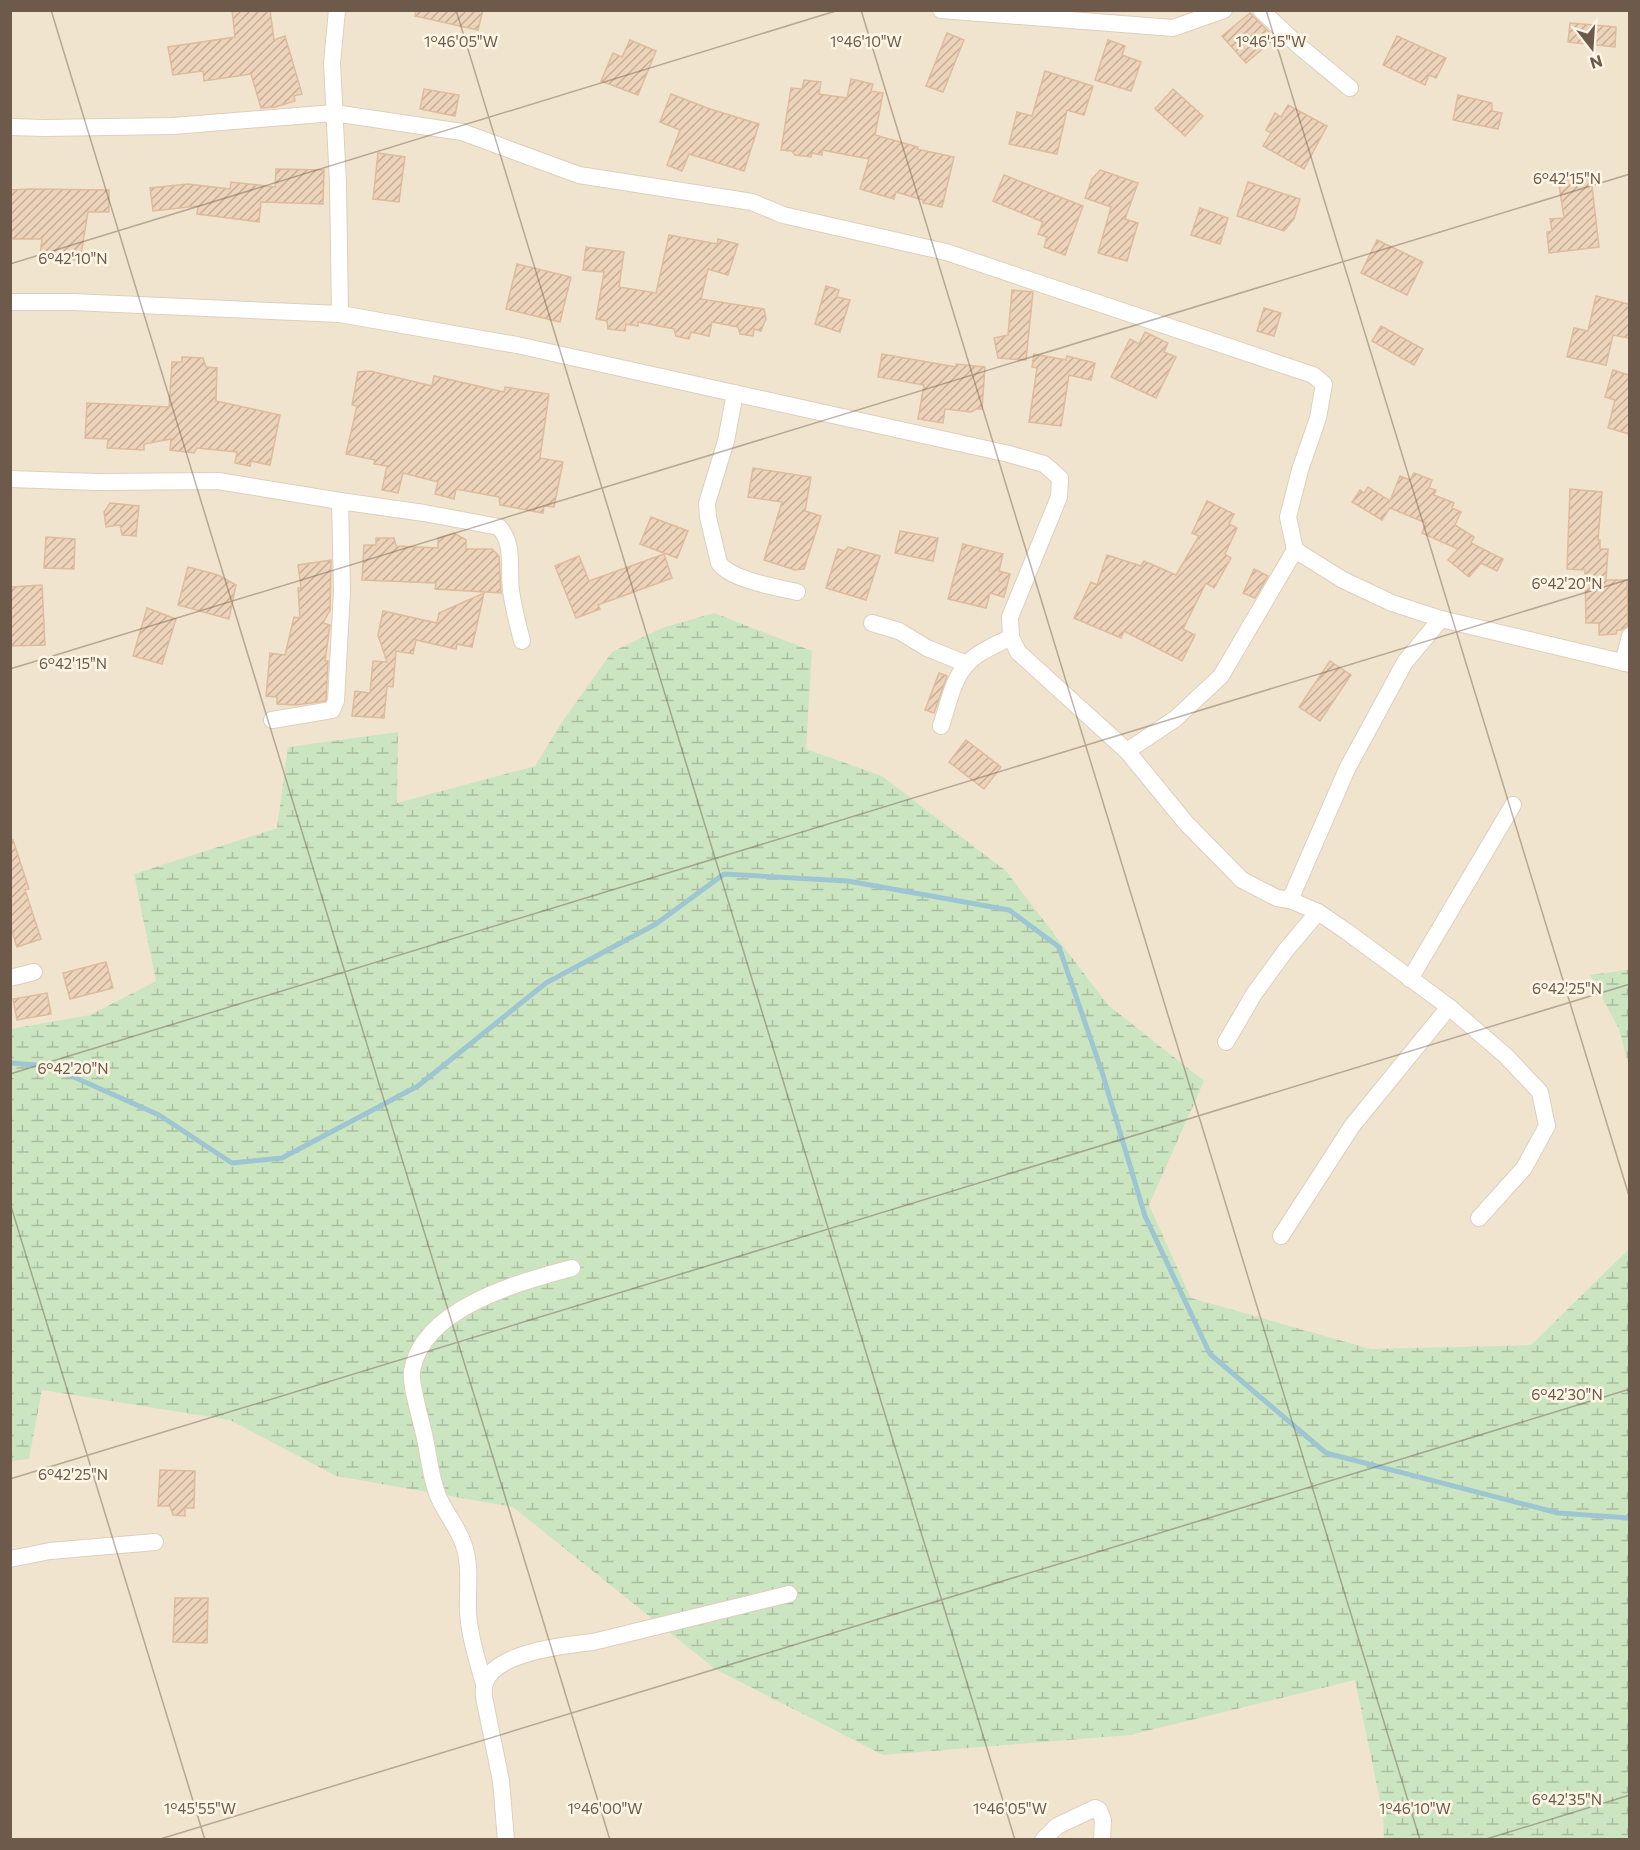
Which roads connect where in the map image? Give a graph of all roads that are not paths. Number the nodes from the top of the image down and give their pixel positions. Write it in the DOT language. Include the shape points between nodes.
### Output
graph roads {
  1 [pos="337,10"];
  2 [pos="941,10"];
  3 [pos="1224,10"];
  4 [pos="1261,10"];
  5 [pos="1350,87"];
  6 [pos="334,113"];
  7 [pos="10,127"];
  8 [pos="10,302"];
  9 [pos="340,314"];
  10 [pos="735,393"];
  11 [pos="10,479"];
  12 [pos="340,501"];
  13 [pos="1294,550"];
  14 [pos="796,592"];
  15 [pos="1442,619"];
  16 [pos="872,623"];
  17 [pos="1629,636"];
  18 [pos="1011,637"];
  19 [pos="522,641"];
  20 [pos="1626,663"];
  21 [pos="967,664"];
  22 [pos="272,720"];
  23 [pos="941,726"];
  24 [pos="1127,751"];
  25 [pos="1513,806"];
  26 [pos="1290,900"];
  27 [pos="1318,912"];
  28 [pos="34,972"];
  29 [pos="10,978"];
  30 [pos="1410,979"];
  31 [pos="1449,1007"];
  32 [pos="1226,1042"];
  33 [pos="1479,1218"];
  34 [pos="1281,1236"];
  35 [pos="572,1268"];
  36 [pos="155,1542"];
  37 [pos="10,1559"];
  38 [pos="789,1594"];
  39 [pos="484,1684"];
  40 [pos="506,1839"];
  41 [pos="1043,1839"];
  42 [pos="1102,1839"];
  1 -- 6 [label="street" via="332,63"];
  2 -- 3 [label="street" via="1173,28"];
  4 -- 5 [label="street"];
  6 -- 7 [label="street" via="173,126"];
  6 -- 9 [label="street"];
  6 -- 13 [label="street" via="462,132 579,175 752,202 783,215 946,252 1313,375 1324,384 1318,418 1288,517"];
  8 -- 9 [label="street"];
  9 -- 10 [label="street" via="517,345"];
  10 -- 14 [label="street" via="726,441 706,503 719,563 733,575"];
  10 -- 18 [label="street" via="1009,454 1044,464 1060,478 1059,497 1010,617"];
  11 -- 12 [label="street" via="218,481"];
  12 -- 19 [label="street" via="499,527 507,536 510,590"];
  12 -- 22 [label="street" via="342,591 336,701 332,710 322,713"];
  13 -- 15 [label="street" via="1382,599"];
  13 -- 24 [label="street" via="1221,676 1175,719"];
  15 -- 20 [label="street"];
  15 -- 26 [label="street" via="1405,662 1347,769"];
  16 -- 21 [label="street" via="899,631 927,648"];
  17 -- 20 [label="street"];
  18 -- 21 [label="street"];
  18 -- 24 [label="street" via="1018,652"];
  21 -- 23 [label="street" via="956,680"];
  24 -- 26 [label="street" via="1186,823 1242,880 1277,898"];
  25 -- 30 [label="street"];
  26 -- 27 [label="street"];
  27 -- 30 [label="street"];
  27 -- 32 [label="street" via="1254,994"];
  28 -- 29 [label="street"];
  30 -- 31 [label="street"];
  31 -- 33 [label="street" via="1506,1056 1540,1092 1547,1126 1524,1168"];
  31 -- 34 [label="street" via="1352,1126"];
  35 -- 39 [label="street" via="510,1286 479,1299 442,1322 419,1349 412,1373 439,1498 456,1524 466,1550 468,1613"];
  36 -- 37 [label="street" via="50,1551"];
  38 -- 39 [label="street" via="593,1642 527,1654 500,1665"];
  39 -- 40 [label="street" via="501,1781"];
  41 -- 42 [label="street" via="1057,1826 1095,1809 1102,1814"];
}
